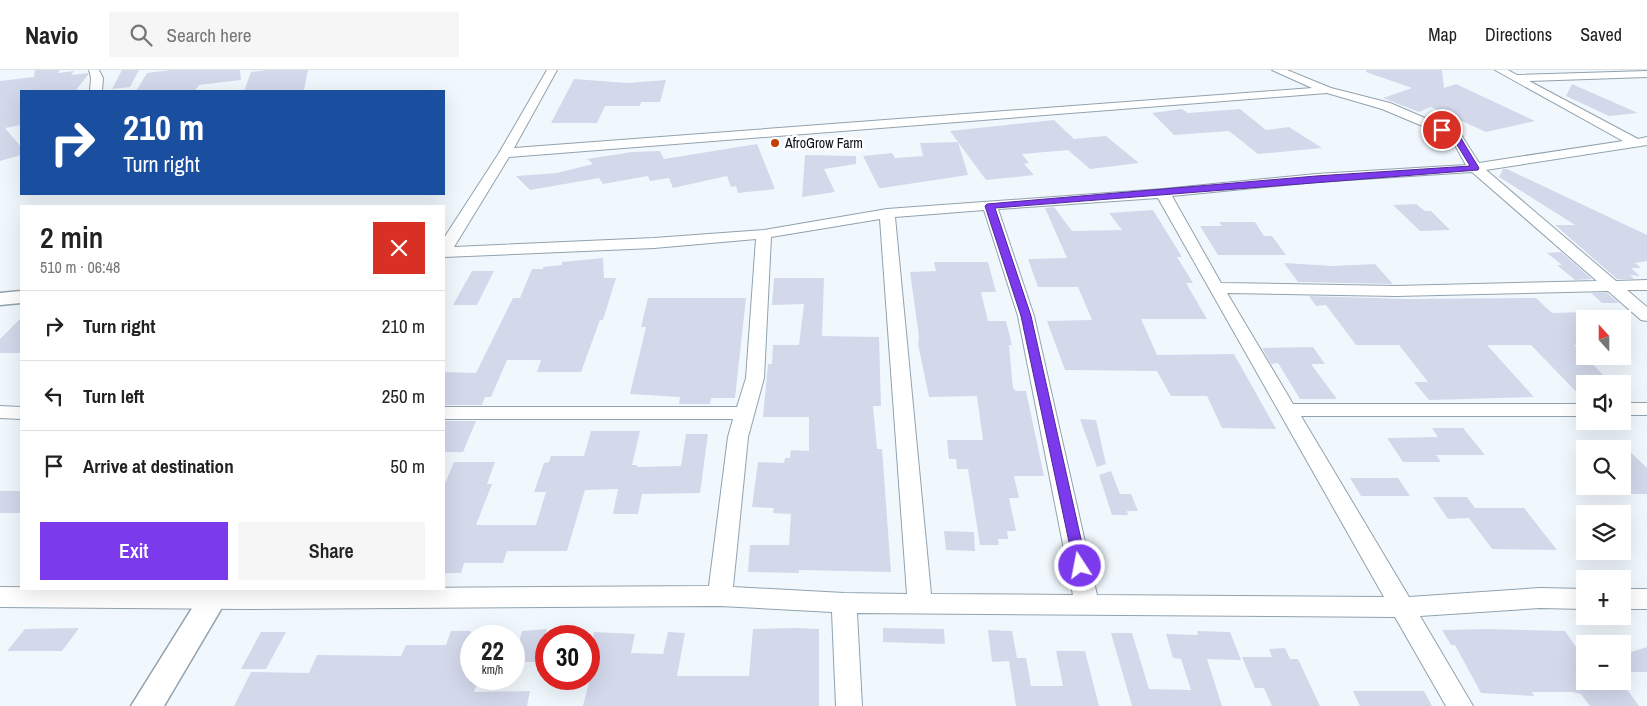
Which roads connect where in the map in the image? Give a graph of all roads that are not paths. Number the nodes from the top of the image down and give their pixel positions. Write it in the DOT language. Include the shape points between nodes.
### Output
graph roads {
  1 [pos="94,70"];
  2 [pos="552,70"];
  3 [pos="1278,70"];
  4 [pos="1500,70"];
  5 [pos="1647,74"];
  6 [pos="1511,78"];
  7 [pos="96,90"];
  8 [pos="1327,90"];
  9 [pos="1643,144"];
  10 [pos="505,153"];
  11 [pos="1475,168"];
  12 [pos="1163,193"];
  13 [pos="990,206"];
  14 [pos="886,213"];
  15 [pos="764,234"];
  16 [pos="445,249"];
  17 [pos="445,251"];
  18 [pos="1647,284"];
  19 [pos="1610,285"];
  20 [pos="1216,288"];
  21 [pos="20,297"];
  22 [pos="0,298"];
  23 [pos="1647,316"];
  24 [pos="1631,409"];
  25 [pos="1647,409"];
  26 [pos="1288,410"];
  27 [pos="1576,410"];
  28 [pos="0,412"];
  29 [pos="20,412"];
  30 [pos="445,413"];
  31 [pos="745,414"];
  32 [pos="216,594"];
  33 [pos="720,596"];
  34 [pos="0,597"];
  35 [pos="1576,598"];
  36 [pos="1631,599"];
  37 [pos="1647,599"];
  38 [pos="920,602"];
  39 [pos="844,603"];
  40 [pos="1087,603"];
  41 [pos="1402,607"];
  42 [pos="147,706"];
  43 [pos="849,706"];
  44 [pos="1460,706"];
  1 -- 7 [label="street"];
  2 -- 10 [label="street"];
  3 -- 8 [label="street"];
  4 -- 6 [label="street"];
  5 -- 6 [label="street"];
  6 -- 9 [label="street"];
  8 -- 10 [label="street" via="1113,109 963,117"];
  8 -- 11 [label="street" via="1386,106 1456,136"];
  9 -- 11 [label="street"];
  10 -- 16 [label="street"];
  11 -- 12 [label="street" via="1316,178"];
  11 -- 19 [label="street"];
  12 -- 13 [label="street"];
  12 -- 20 [label="street"];
  13 -- 14 [label="street"];
  13 -- 40 [label="street" via="1026,316"];
  14 -- 15 [label="street"];
  14 -- 38 [label="street"];
  15 -- 17 [label="street" via="654,243"];
  15 -- 31 [label="street" via="755,378"];
  18 -- 19 [label="street"];
  19 -- 20 [label="street" via="1396,291"];
  19 -- 23 [label="street"];
  20 -- 26 [label="street"];
  21 -- 22 [label="street"];
  24 -- 25 [label="street"];
  26 -- 27 [label="street"];
  26 -- 41 [label="street"];
  28 -- 29 [label="street"];
  30 -- 31 [label="street"];
  31 -- 33 [label="street" via="738,436"];
  32 -- 33 [label="street"];
  32 -- 34 [label="street"];
  32 -- 42 [label="street"];
  33 -- 39 [label="street"];
  35 -- 41 [label="street"];
  36 -- 37 [label="street"];
  38 -- 39 [label="street"];
  38 -- 40 [label="street"];
  39 -- 43 [label="street"];
  40 -- 41 [label="street"];
  41 -- 44 [label="street"];
}
